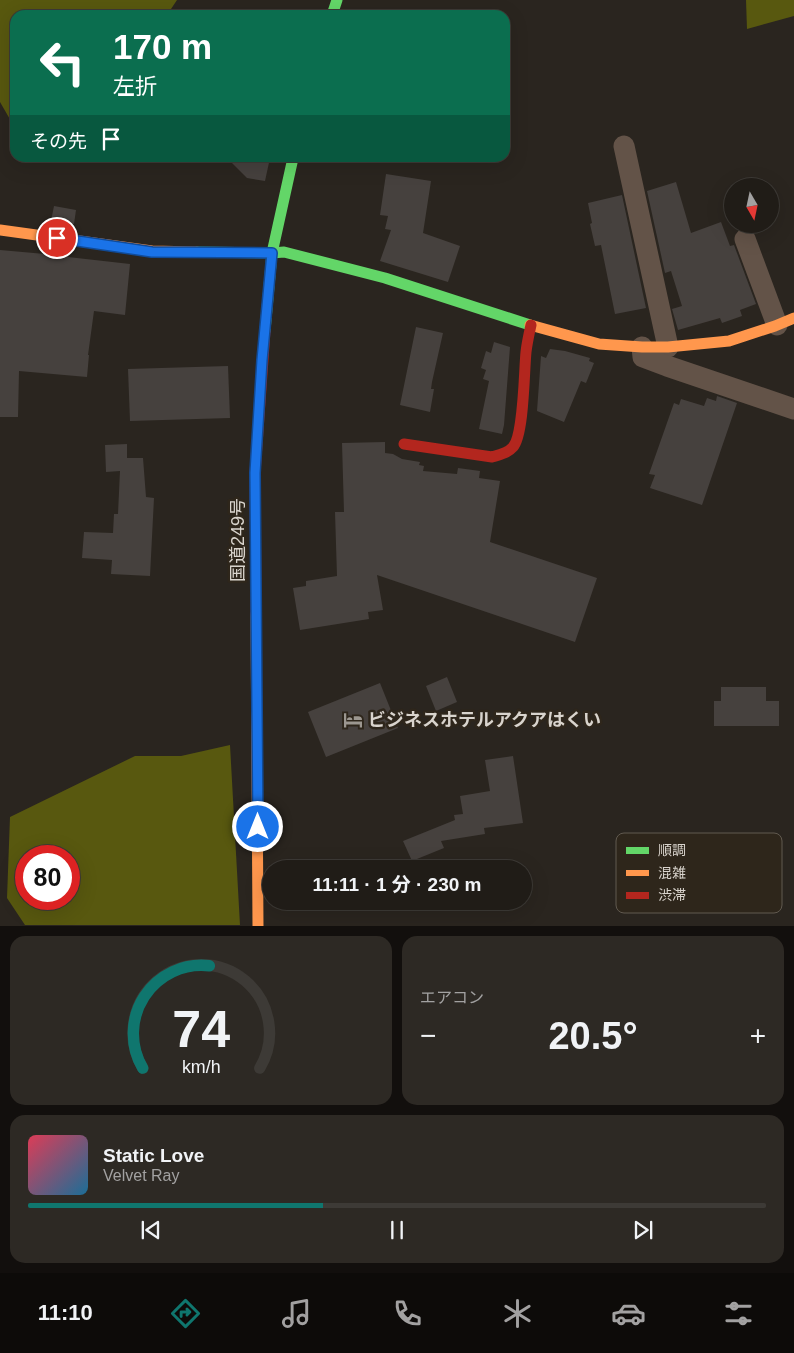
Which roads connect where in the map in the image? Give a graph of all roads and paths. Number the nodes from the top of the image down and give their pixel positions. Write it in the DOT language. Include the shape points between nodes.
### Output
graph roads {
  1 [pos="624,146"];
  2 [pos="292,162"];
  3 [pos="0,230"];
  4 [pos="745,239"];
  5 [pos="272,253"];
  6 [pos="786,322"];
  7 [pos="532,325"];
  8 [pos="642,347"];
  9 [pos="668,347"];
  10 [pos="794,409"];
  11 [pos="404,444"];
  12 [pos="258,926"];
  1 -- 9 [label="street"];
  2 -- 5 [label="main road, 国道249号"];
  3 -- 5 [label="main road" via="152,252"];
  4 -- 6 [label="street"];
  5 -- 7 [label="main road" via="284,252 385,278"];
  5 -- 12 [label="main road, 国道249号" via="255,473"];
  6 -- 9 [label="main road" via="729,341"];
  7 -- 8 [label="main road" via="599,344"];
  7 -- 11 [label="main road" via="526,349 518,440 511,450 492,456"];
  8 -- 9 [label="main road"];
  8 -- 10 [label="street" via="643,357"];
}
